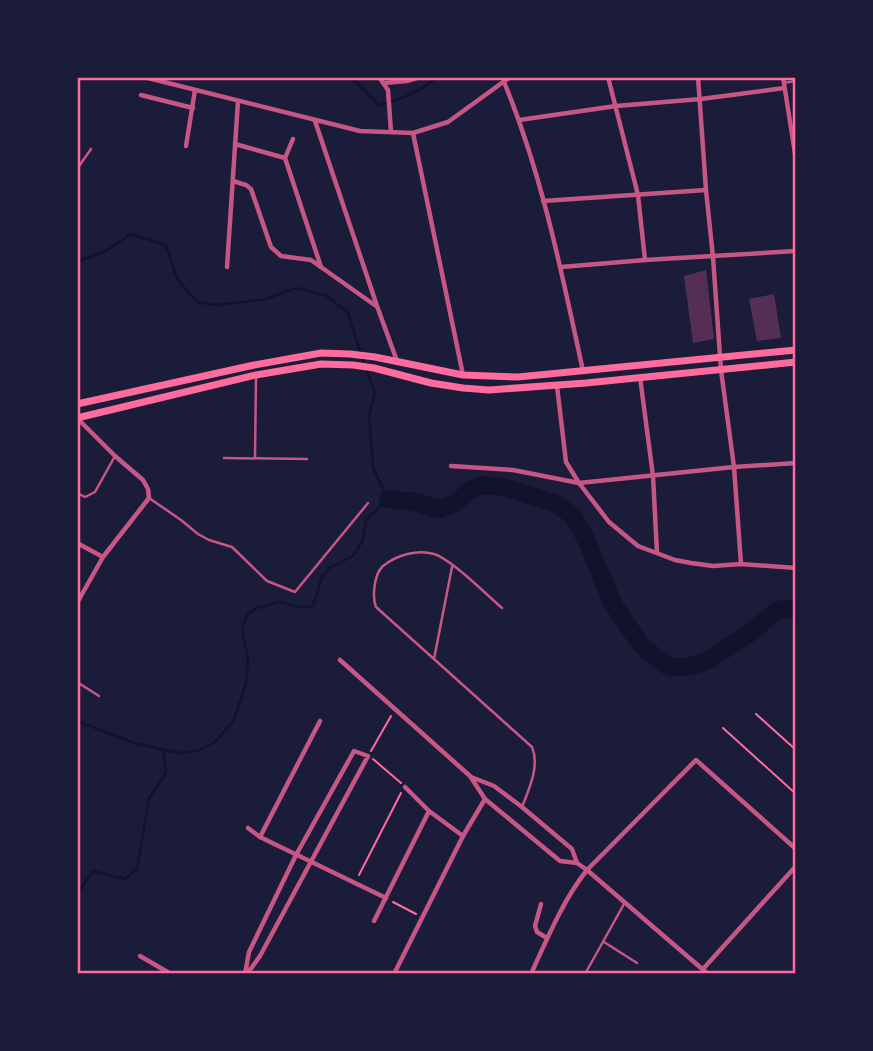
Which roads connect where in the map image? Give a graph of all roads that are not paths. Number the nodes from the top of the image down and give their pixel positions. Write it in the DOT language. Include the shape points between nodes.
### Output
graph roads {
  1 [pos="144,77"];
  2 [pos="379,77"];
  3 [pos="420,77"];
  4 [pos="510,77"];
  5 [pos="608,77"];
  6 [pos="698,77"];
  7 [pos="155,78"];
  8 [pos="796,81"];
  9 [pos="504,82"];
  10 [pos="783,82"];
  11 [pos="384,83"];
  12 [pos="195,90"];
  13 [pos="141,95"];
  14 [pos="701,99"];
  15 [pos="238,100"];
  16 [pos="616,106"];
  17 [pos="193,108"];
  18 [pos="315,120"];
  19 [pos="520,120"];
  20 [pos="391,132"];
  21 [pos="413,133"];
  22 [pos="293,139"];
  23 [pos="235,144"];
  24 [pos="186,146"];
  25 [pos="91,149"];
  26 [pos="285,158"];
  27 [pos="796,160"];
  28 [pos="77,169"];
  29 [pos="233,181"];
  30 [pos="706,190"];
  31 [pos="638,195"];
  32 [pos="542,201"];
  33 [pos="796,251"];
  34 [pos="713,257"];
  35 [pos="645,260"];
  36 [pos="227,267"];
  37 [pos="321,267"];
  38 [pos="561,267"];
  39 [pos="377,306"];
  40 [pos="796,350"];
  41 [pos="720,358"];
  42 [pos="398,362"];
  43 [pos="796,362"];
  44 [pos="722,370"];
  45 [pos="583,371"];
  46 [pos="256,375"];
  47 [pos="463,375"];
  48 [pos="640,377"];
  49 [pos="188,379"];
  50 [pos="557,384"];
  51 [pos="191,391"];
  52 [pos="77,404"];
  53 [pos="77,418"];
  54 [pos="115,456"];
  55 [pos="224,458"];
  56 [pos="255,458"];
  57 [pos="307,458"];
  58 [pos="796,463"];
  59 [pos="450,466"];
  60 [pos="734,467"];
  61 [pos="653,476"];
  62 [pos="579,483"];
  63 [pos="77,493"];
  64 [pos="149,498"];
  65 [pos="368,503"];
  66 [pos="77,543"];
  67 [pos="657,553"];
  68 [pos="103,557"];
  69 [pos="741,564"];
  70 [pos="453,566"];
  71 [pos="796,568"];
  72 [pos="77,603"];
  73 [pos="502,608"];
  74 [pos="434,659"];
  75 [pos="340,660"];
  76 [pos="77,681"];
  77 [pos="99,696"];
  78 [pos="320,720"];
  79 [pos="470,776"];
  80 [pos="405,787"];
  81 [pos="485,799"];
  82 [pos="522,807"];
  83 [pos="429,811"];
  84 [pos="248,828"];
  85 [pos="260,836"];
  86 [pos="463,836"];
  87 [pos="796,849"];
  88 [pos="296,855"];
  89 [pos="310,861"];
  90 [pos="577,863"];
  91 [pos="796,866"];
  92 [pos="587,870"];
  93 [pos="386,898"];
  94 [pos="626,901"];
  95 [pos="541,904"];
  96 [pos="374,921"];
  97 [pos="547,938"];
  98 [pos="604,942"];
  99 [pos="140,956"];
  100 [pos="637,963"];
  101 [pos="703,969"];
  102 [pos="171,974"];
  103 [pos="246,974"];
  104 [pos="394,974"];
  105 [pos="531,974"];
  106 [pos="584,974"];
  107 [pos="708,974"];
  1 -- 7 [label="street"];
  2 -- 11 [label="street"];
  3 -- 11 [label="street"];
  4 -- 9 [label="street"];
  5 -- 16 [label="street"];
  6 -- 14 [label="street"];
  7 -- 12 [label="street"];
  8 -- 10 [label="lane"];
  9 -- 19 [label="street"];
  9 -- 21 [label="street" via="448,122"];
  10 -- 14 [label="street"];
  10 -- 27 [label="street"];
  11 -- 20 [label="street" via="390,97"];
  12 -- 15 [label="street"];
  12 -- 17 [label="street"];
  13 -- 17 [label="street"];
  14 -- 16 [label="street"];
  14 -- 30 [label="street"];
  15 -- 18 [label="street"];
  15 -- 23 [label="street"];
  16 -- 19 [label="street"];
  16 -- 31 [label="street"];
  17 -- 24 [label="street"];
  18 -- 20 [label="street" via="360,131"];
  18 -- 39 [label="street"];
  19 -- 32 [label="street"];
  20 -- 21 [label="street"];
  21 -- 47 [label="street"];
  22 -- 26 [label="street"];
  23 -- 26 [label="street"];
  23 -- 29 [label="street"];
  25 -- 28 [label="lane"];
  26 -- 37 [label="street"];
  29 -- 36 [label="street"];
  29 -- 37 [label="street" via="251,189 276,253 311,260"];
  30 -- 31 [label="street"];
  30 -- 34 [label="street"];
  31 -- 32 [label="street"];
  31 -- 35 [label="street"];
  32 -- 38 [label="street"];
  33 -- 34 [label="street"];
  34 -- 35 [label="street"];
  34 -- 41 [label="street"];
  35 -- 38 [label="street"];
  37 -- 39 [label="street"];
  38 -- 45 [label="street"];
  39 -- 42 [label="street"];
  40 -- 41 [label="main road"];
  41 -- 44 [label="street"];
  41 -- 45 [label="main road"];
  42 -- 47 [label="main road"];
  42 -- 49 [label="main road" via="321,353"];
  43 -- 44 [label="main road"];
  44 -- 48 [label="main road"];
  44 -- 60 [label="street"];
  45 -- 47 [label="main road" via="518,377"];
  46 -- 50 [label="main road" via="321,364 374,368 463,388"];
  46 -- 51 [label="main road"];
  46 -- 56 [label="lane"];
  48 -- 50 [label="main road"];
  48 -- 61 [label="street"];
  49 -- 51 [label="main road"];
  49 -- 52 [label="main road"];
  50 -- 62 [label="street" via="566,462"];
  51 -- 53 [label="main road"];
  53 -- 54 [label="street"];
  54 -- 63 [label="lane" via="95,492 85,498"];
  54 -- 64 [label="street" via="143,480"];
  55 -- 56 [label="lane"];
  56 -- 57 [label="lane"];
  58 -- 60 [label="street"];
  59 -- 62 [label="street" via="513,470"];
  60 -- 61 [label="street"];
  60 -- 69 [label="street"];
  61 -- 62 [label="street"];
  61 -- 67 [label="street"];
  62 -- 67 [label="street" via="609,522 638,545"];
  64 -- 65 [label="lane" via="198,534 232,547 267,581 295,592"];
  64 -- 68 [label="street"];
  66 -- 68 [label="street"];
  67 -- 69 [label="street" via="713,566"];
  68 -- 72 [label="street"];
  69 -- 71 [label="street"];
  70 -- 73 [label="lane"];
  70 -- 74 [label="lane"];
  70 -- 74 [label="lane" via="432,553 407,554 379,572 373,599 376,607"];
  74 -- 82 [label="lane" via="532,747 536,759"];
  75 -- 79 [label="street"];
  76 -- 77 [label="lane"];
  78 -- 85 [label="street"];
  79 -- 81 [label="street"];
  79 -- 82 [label="street" via="494,786"];
  80 -- 83 [label="street"];
  81 -- 86 [label="street"];
  81 -- 90 [label="street" via="560,861"];
  82 -- 90 [label="street" via="572,849"];
  83 -- 86 [label="street"];
  83 -- 93 [label="street"];
  84 -- 85 [label="street"];
  85 -- 88 [label="street"];
  86 -- 104 [label="street"];
  87 -- 92 [label="street" via="696,760"];
  88 -- 89 [label="street"];
  88 -- 89 [label="street" via="354,751 368,756"];
  88 -- 103 [label="street" via="249,952"];
  89 -- 93 [label="street"];
  89 -- 103 [label="street"];
  90 -- 92 [label="street"];
  91 -- 101 [label="street"];
  92 -- 94 [label="street"];
  92 -- 97 [label="street"];
  93 -- 96 [label="street"];
  94 -- 98 [label="lane"];
  94 -- 101 [label="street"];
  95 -- 97 [label="street" via="535,926"];
  97 -- 105 [label="street"];
  98 -- 100 [label="lane"];
  98 -- 106 [label="lane"];
  99 -- 102 [label="street"];
  101 -- 107 [label="street"];
}
